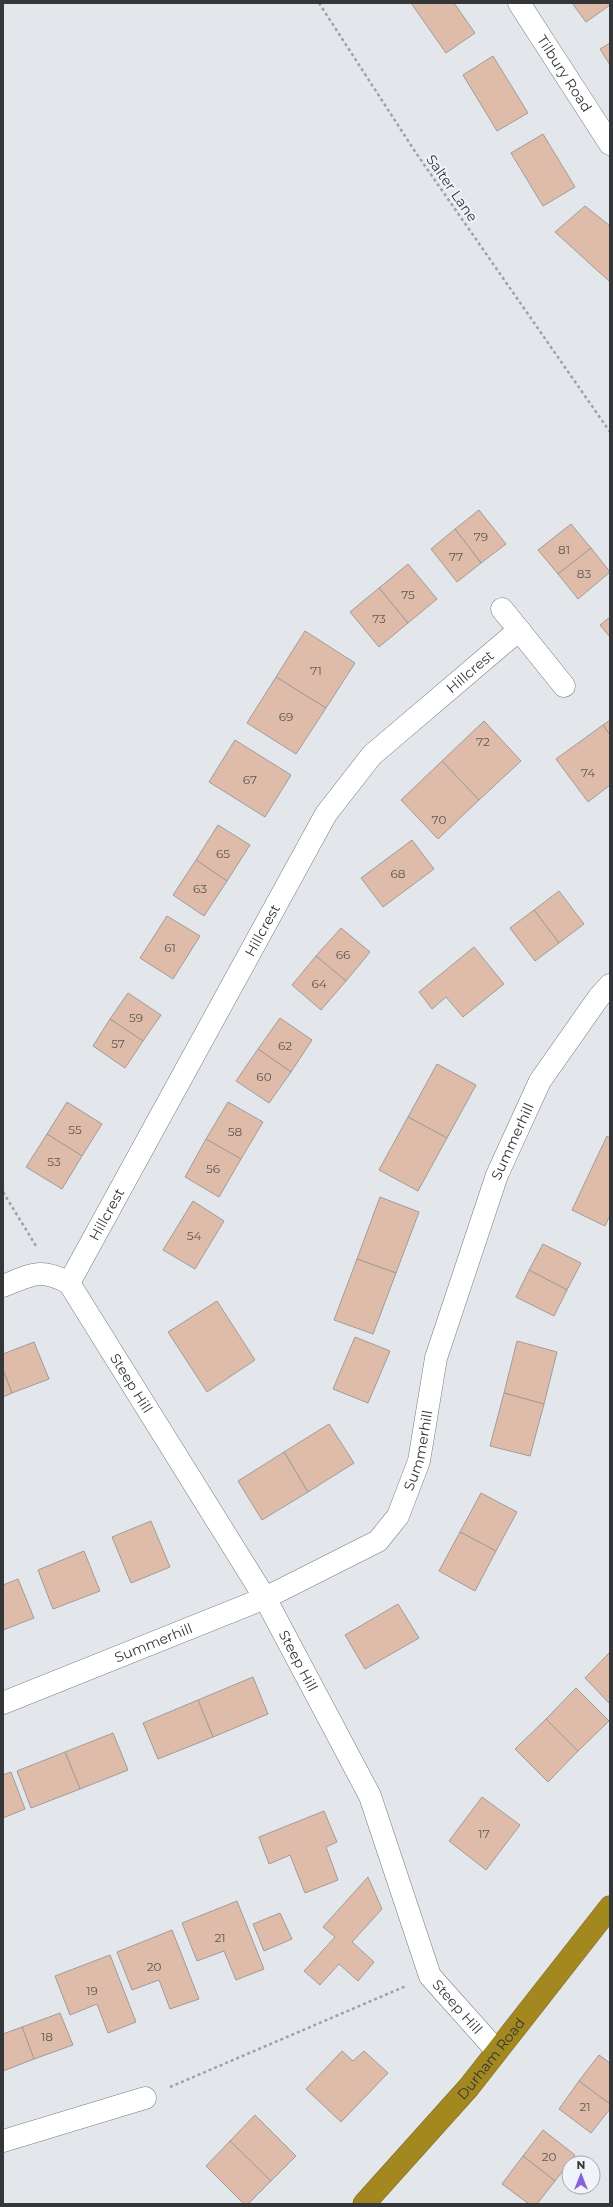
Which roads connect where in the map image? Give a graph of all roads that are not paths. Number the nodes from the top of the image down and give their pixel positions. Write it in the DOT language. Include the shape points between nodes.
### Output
graph roads {
  1 [pos="519,3"];
  2 [pos="610,144"];
  3 [pos="502,609"];
  4 [pos="519,630"];
  5 [pos="564,686"];
  6 [pos="610,985"];
  7 [pos="61,1279"];
  8 [pos="3,1286"];
  9 [pos="265,1598"];
  10 [pos="3,1703"];
  11 [pos="610,1907"];
  12 [pos="496,2050"];
  13 [pos="145,2098"];
  14 [pos="3,2141"];
  15 [pos="364,2204"];
  1 -- 2 [label="street, Tilbury Road"];
  3 -- 4 [label="street"];
  4 -- 5 [label="street"];
  4 -- 7 [label="street, Hillcrest" via="372,755 326,814"];
  6 -- 9 [label="street, Summerhill" via="540,1081 497,1175 436,1358 419,1462 398,1516 378,1541"];
  7 -- 8 [label="street" via="34,1274"];
  7 -- 9 [label="street, Steep Hill"];
  9 -- 10 [label="street, Summerhill"];
  9 -- 12 [label="street, Steep Hill" via="370,1796 430,1976"];
  11 -- 12 [label="highway, Durham Road"];
  12 -- 15 [label="highway, Durham Road" via="469,2087"];
  13 -- 14 [label="street"];
}
